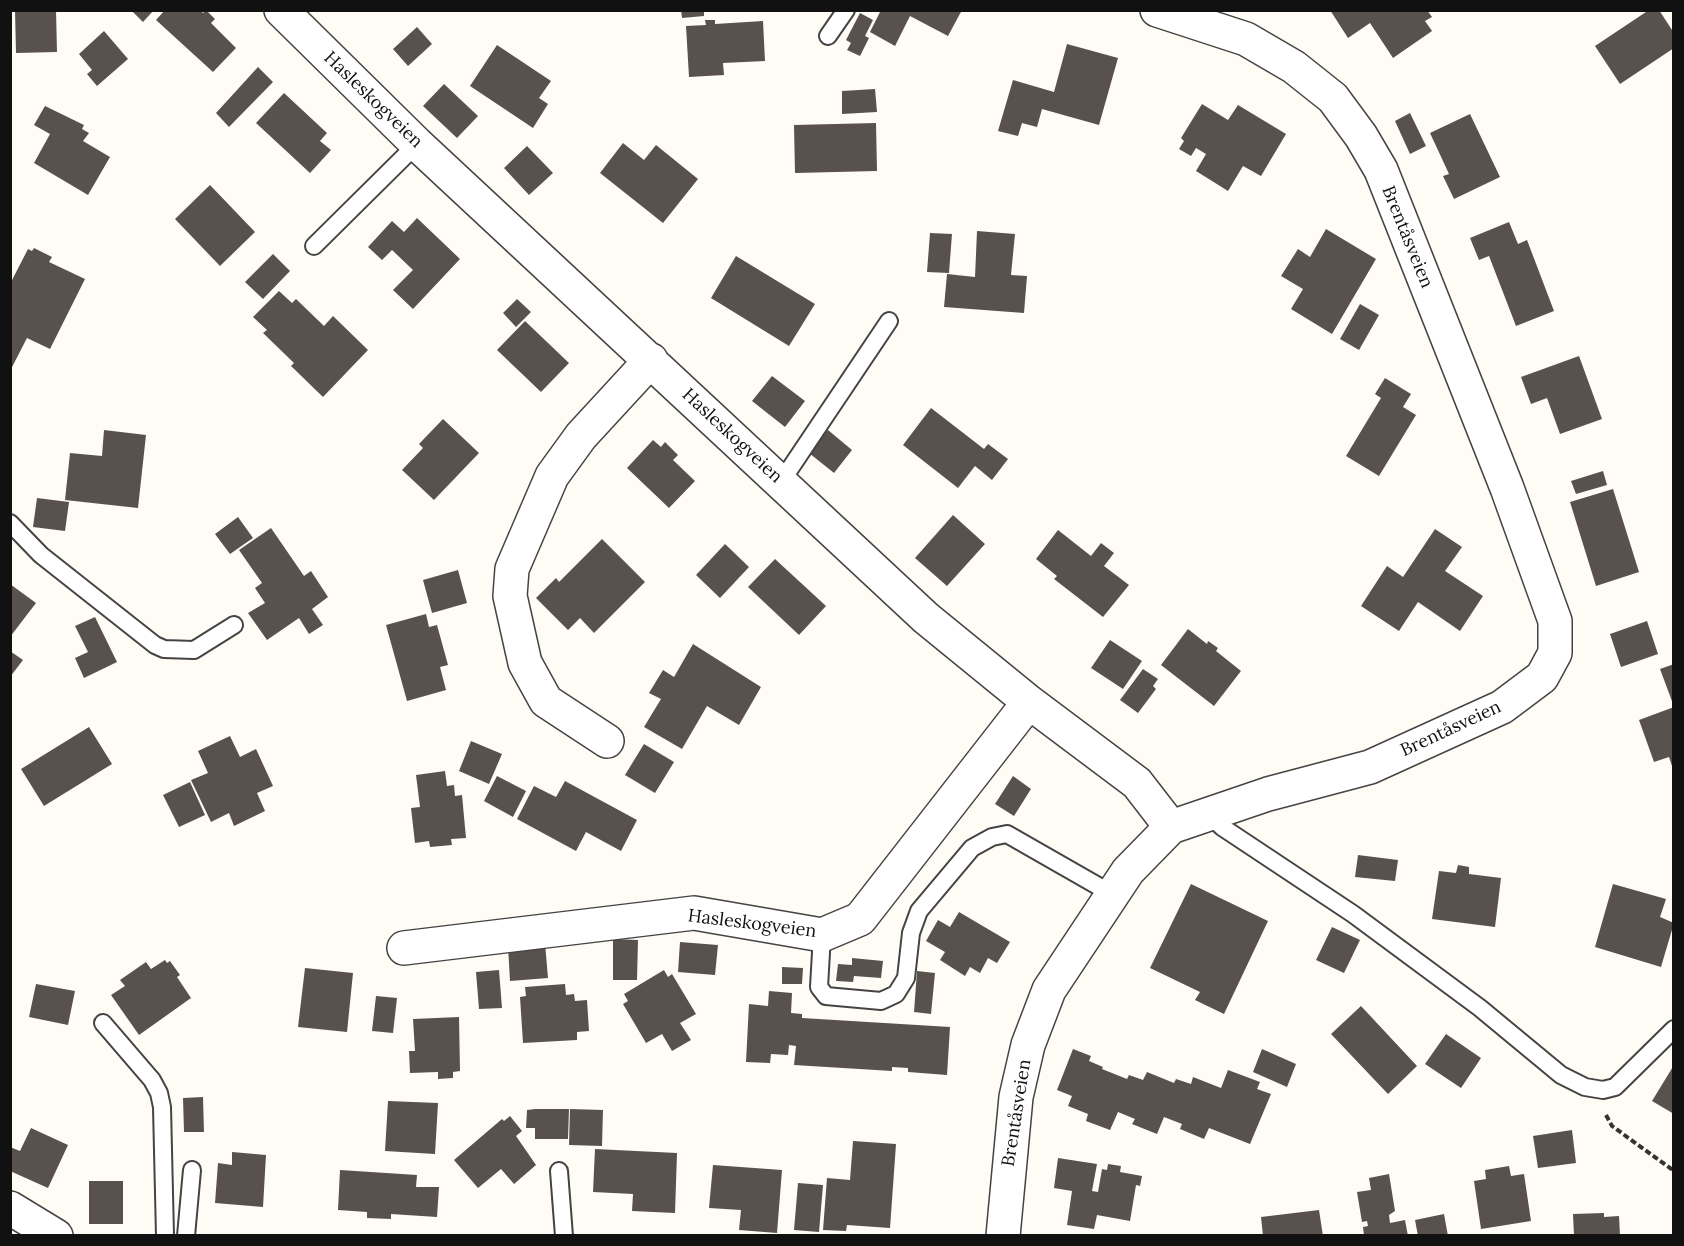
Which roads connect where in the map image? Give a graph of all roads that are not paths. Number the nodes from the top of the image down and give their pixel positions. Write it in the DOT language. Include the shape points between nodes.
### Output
graph roads {
  1 [pos="280,10"];
  2 [pos="846,10"];
  3 [pos="1156,10"];
  4 [pos="828,36"];
  5 [pos="417,144"];
  6 [pos="314,246"];
  7 [pos="889,321"];
  8 [pos="651,360"];
  9 [pos="781,482"];
  10 [pos="10,523"];
  11 [pos="234,625"];
  12 [pos="1029,702"];
  13 [pos="607,741"];
  14 [pos="1208,814"];
  15 [pos="1171,827"];
  16 [pos="1112,894"];
  17 [pos="822,935"];
  18 [pos="404,948"];
  19 [pos="103,1023"];
  20 [pos="1674,1029"];
  21 [pos="192,1170"];
  22 [pos="559,1171"];
  23 [pos="10,1208"];
  24 [pos="56,1236"];
  25 [pos="165,1236"];
  26 [pos="186,1236"];
  27 [pos="564,1236"];
  28 [pos="1003,1236"];
  1 -- 5 [label="street, Hasleskogveien"];
  2 -- 4 [label="lane"];
  3 -- 14 [label="street, Brentåsveien" via="1246,39 1294,67 1333,98 1361,136 1381,170 1507,488 1555,621 1556,653 1542,677 1502,707 1370,767"];
  5 -- 6 [label="lane"];
  5 -- 8 [label="street, Hasleskogveien"];
  7 -- 9 [label="lane"];
  8 -- 9 [label="street, Hasleskogveien"];
  8 -- 13 [label="street" via="581,436 552,476 512,569 510,596 525,663 546,701"];
  9 -- 12 [label="street, Hasleskogveien" via="926,618"];
  10 -- 11 [label="lane" via="41,555 155,645 194,650"];
  12 -- 15 [label="street, Hasleskogveien" via="1137,783"];
  12 -- 17 [label="street, Hasleskogveien" via="860,919"];
  14 -- 15 [label="street, Brentåsveien"];
  14 -- 20 [label="lane" via="1353,914 1480,1008 1562,1075 1585,1087 1615,1087"];
  15 -- 16 [label="street, Brentåsveien" via="1128,871"];
  16 -- 17 [label="lane" via="1007,834 972,848 919,910 911,933 906,978 896,994 881,1001 826,996 819,987"];
  16 -- 28 [label="street, Brentåsveien" via="1048,990 1028,1044 1016,1097"];
  17 -- 18 [label="street, Hasleskogveien" via="694,913"];
  19 -- 25 [label="lane" via="159,1093"];
  21 -- 26 [label="lane"];
  22 -- 27 [label="lane"];
  23 -- 24 [label="street"];
}
